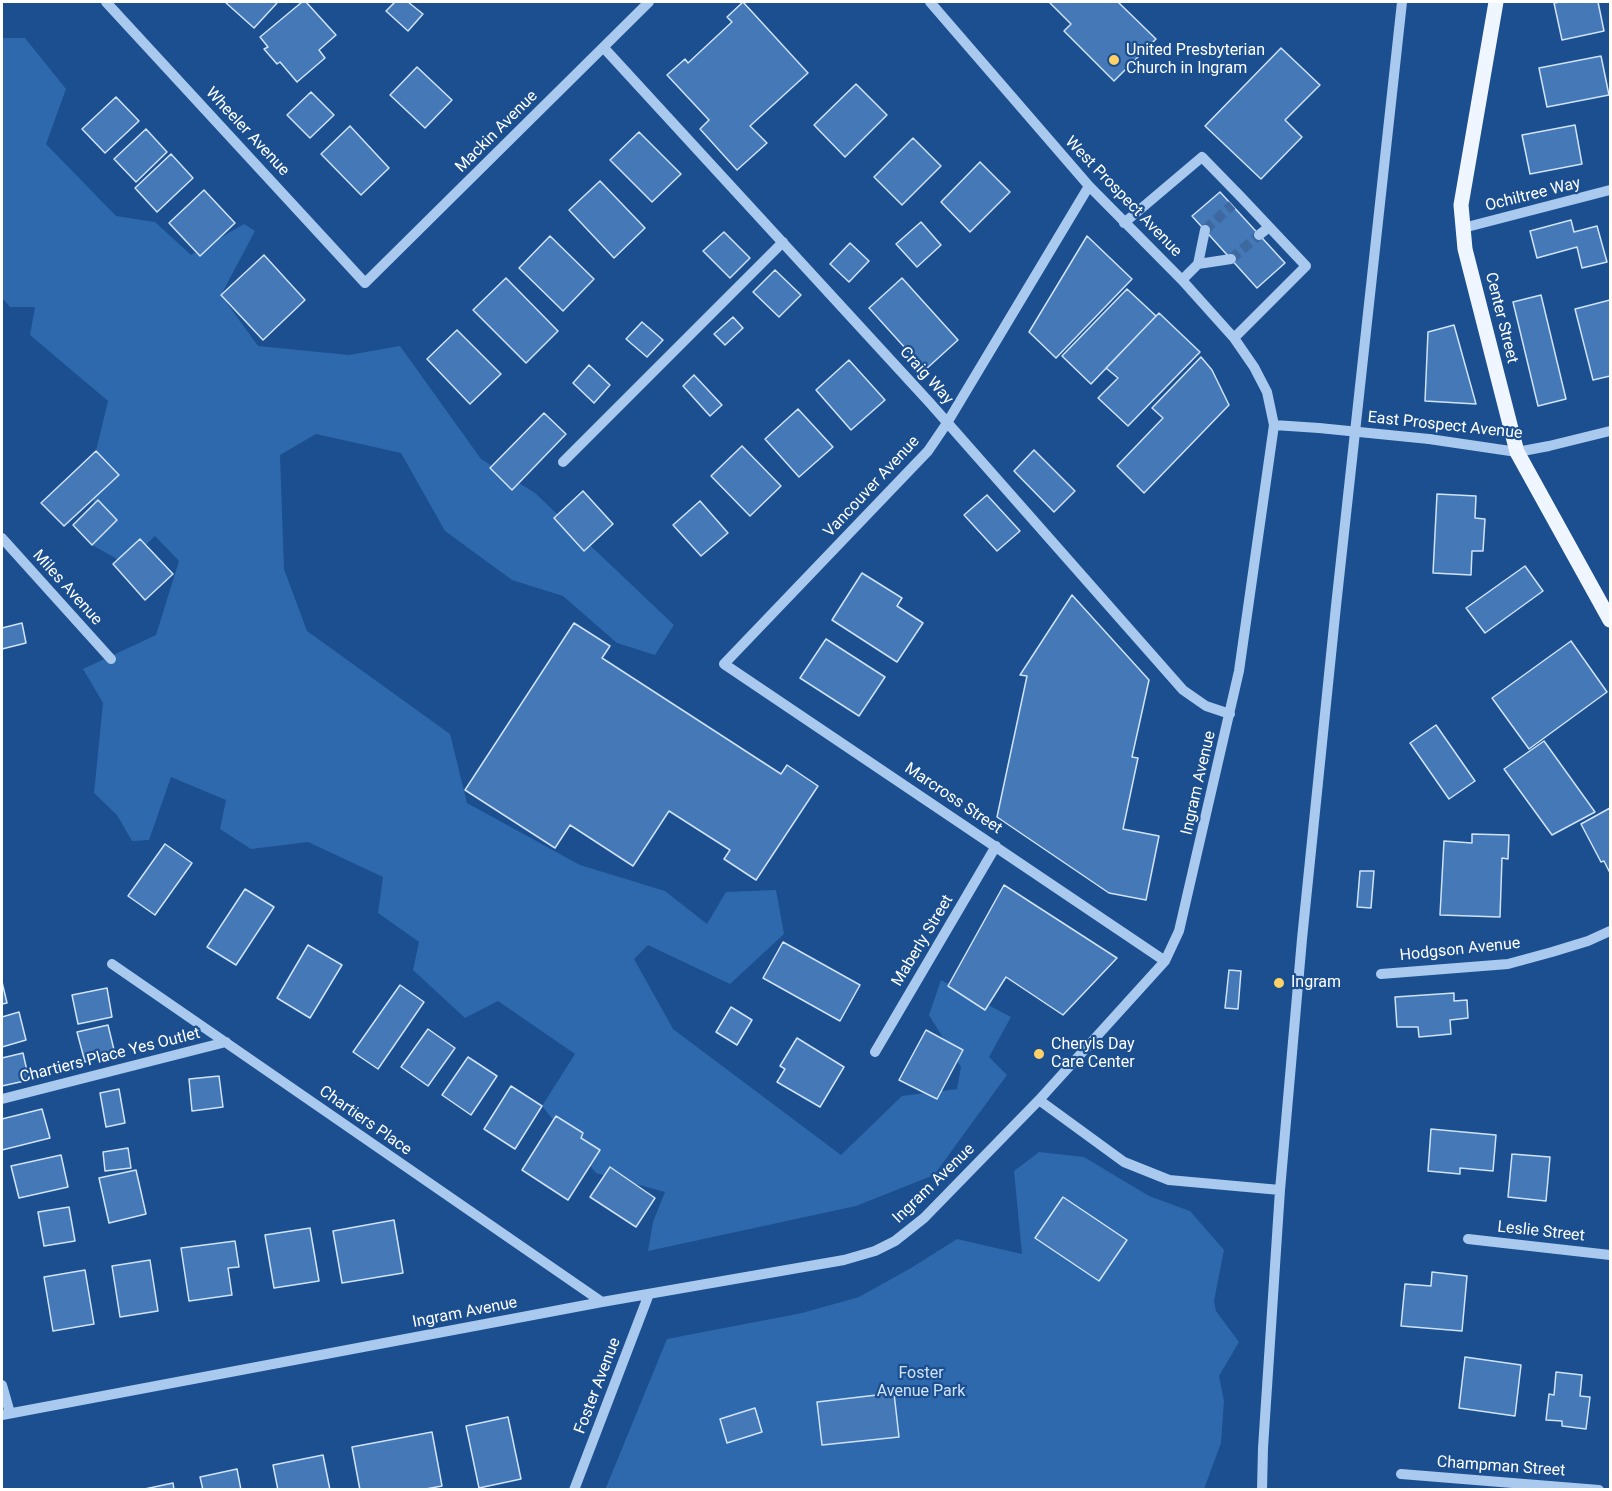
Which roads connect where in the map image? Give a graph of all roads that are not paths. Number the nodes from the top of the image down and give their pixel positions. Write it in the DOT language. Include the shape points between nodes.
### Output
graph roads {
  1 [pos="106,2"];
  2 [pos="649,2"];
  3 [pos="930,2"];
  4 [pos="1402,2"];
  5 [pos="1496,2"];
  6 [pos="604,48"];
  7 [pos="1089,186"];
  8 [pos="1611,190"];
  9 [pos="1241,196"];
  10 [pos="1232,205"];
  11 [pos="1124,223"];
  12 [pos="1269,227"];
  13 [pos="1462,228"];
  14 [pos="1204,230"];
  15 [pos="1259,235"];
  16 [pos="783,242"];
  17 [pos="1231,259"];
  18 [pos="1198,264"];
  19 [pos="1182,280"];
  20 [pos="365,283"];
  21 [pos="1234,338"];
  22 [pos="947,423"];
  23 [pos="1274,425"];
  24 [pos="1611,431"];
  25 [pos="1517,452"];
  26 [pos="562,462"];
  27 [pos="2,538"];
  28 [pos="1611,620"];
  29 [pos="111,659"];
  30 [pos="724,664"];
  31 [pos="1230,714"];
  32 [pos="996,846"];
  33 [pos="1611,931"];
  34 [pos="1166,961"];
  35 [pos="112,964"];
  36 [pos="1381,974"];
  37 [pos="226,1042"];
  38 [pos="875,1052"];
  39 [pos="2,1099"];
  40 [pos="1040,1100"];
  41 [pos="1280,1190"];
  42 [pos="1468,1239"];
  43 [pos="1611,1255"];
  44 [pos="649,1294"];
  45 [pos="602,1302"];
  46 [pos="2,1385"];
  47 [pos="6,1414"];
  48 [pos="1401,1474"];
  49 [pos="574,1490"];
  50 [pos="1262,1490"];
  51 [pos="1599,1490"];
  1 -- 20 [label="street, Wheeler Avenue"];
  2 -- 6 [label="street, Mackin Avenue"];
  3 -- 7 [label="street, West Prospect Avenue"];
  4 -- 41 [label="street" via="1336,606"];
  5 -- 13 [label="main road, Center Street" via="1461,206"];
  6 -- 16 [label="street, Craig Way"];
  6 -- 20 [label="street, Mackin Avenue"];
  7 -- 11 [label="street, West Prospect Avenue"];
  7 -- 22 [label="street, Vancouver Avenue"];
  8 -- 13 [label="street, Ochiltree Way"];
  9 -- 10 [label="street"];
  9 -- 11 [label="street" via="1202,157"];
  9 -- 12 [label="street"];
  11 -- 19 [label="street, West Prospect Avenue"];
  12 -- 15 [label="street"];
  12 -- 21 [label="street" via="1306,266"];
  13 -- 25 [label="main road, Center Street"];
  14 -- 18 [label="street"];
  16 -- 22 [label="street, Craig Way"];
  16 -- 26 [label="street"];
  17 -- 18 [label="street"];
  18 -- 19 [label="street"];
  19 -- 21 [label="street, West Prospect Avenue"];
  21 -- 23 [label="street, West Prospect Avenue" via="1267,392"];
  22 -- 30 [label="street, Vancouver Avenue" via="928,451"];
  22 -- 31 [label="street, Craig Way" via="1183,690 1206,706"];
  23 -- 25 [label="street, East Prospect Avenue, bridge" via="1429,439"];
  23 -- 31 [label="street, Ingram Avenue" via="1253,584"];
  24 -- 25 [label="street, East Prospect Avenue"];
  25 -- 28 [label="main road, Center Street"];
  27 -- 29 [label="street, Miles Avenue"];
  30 -- 32 [label="street, Marcross Street"];
  31 -- 34 [label="street, Ingram Avenue" via="1179,931"];
  32 -- 34 [label="street, Marcross Street"];
  32 -- 38 [label="street, Maberly Street"];
  33 -- 36 [label="street, Hodgson Avenue" via="1508,964"];
  34 -- 40 [label="street, Ingram Avenue"];
  35 -- 37 [label="street, Chartiers Place"];
  37 -- 39 [label="street, Chartiers Place Yes Outlet"];
  37 -- 45 [label="street, Chartiers Place"];
  40 -- 41 [label="street" via="1124,1162 1169,1180"];
  40 -- 44 [label="street, Ingram Avenue" via="924,1218 875,1251 844,1260"];
  41 -- 50 [label="street"];
  42 -- 43 [label="street, Leslie Street"];
  44 -- 45 [label="street, Ingram Avenue"];
  44 -- 49 [label="street, Foster Avenue"];
  45 -- 47 [label="street, Ingram Avenue"];
  46 -- 47 [label="street"];
  48 -- 51 [label="street, Champman Street"];
}
